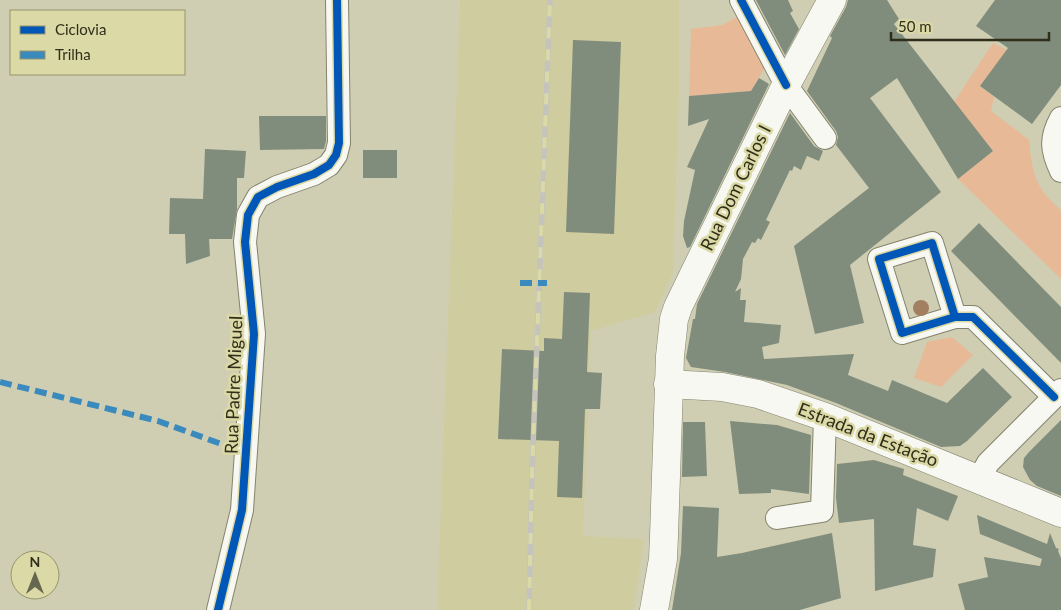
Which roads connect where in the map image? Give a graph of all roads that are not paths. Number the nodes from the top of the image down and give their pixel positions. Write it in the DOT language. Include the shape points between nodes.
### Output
graph roads {
  1 [pos="337,0"];
  2 [pos="741,0"];
  3 [pos="832,0"];
  4 [pos="786,86"];
  5 [pos="1061,118"];
  6 [pos="824,138"];
  7 [pos="1061,171"];
  8 [pos="955,317"];
  9 [pos="668,384"];
  10 [pos="1058,394"];
  11 [pos="825,417"];
  12 [pos="979,480"];
  13 [pos="1061,513"];
  14 [pos="777,518"];
  15 [pos="218,610"];
  16 [pos="654,610"];
  1 -- 15 [label="street, Rua Padre Miguel" via="339,143 336,155 330,165 314,174 258,197 248,215 245,242 254,334 242,510"];
  2 -- 4 [label="street"];
  3 -- 4 [label="main road, Rua Dom Carlos I"];
  4 -- 6 [label="street"];
  4 -- 9 [label="main road, Rua Dom Carlos I" via="678,307"];
  5 -- 7 [label="street" via="1053,138"];
  8 -- 10 [label="street" via="974,316"];
  9 -- 11 [label="main road, Estrada da Estação" via="739,390"];
  9 -- 16 [label="main road, Rua Dom Carlos I" via="663,559"];
  10 -- 12 [label="street" via="988,464"];
  11 -- 12 [label="main road, Estrada da Estação"];
  11 -- 14 [label="street" via="822,511"];
  12 -- 13 [label="main road, Estrada da Estação"];
}
